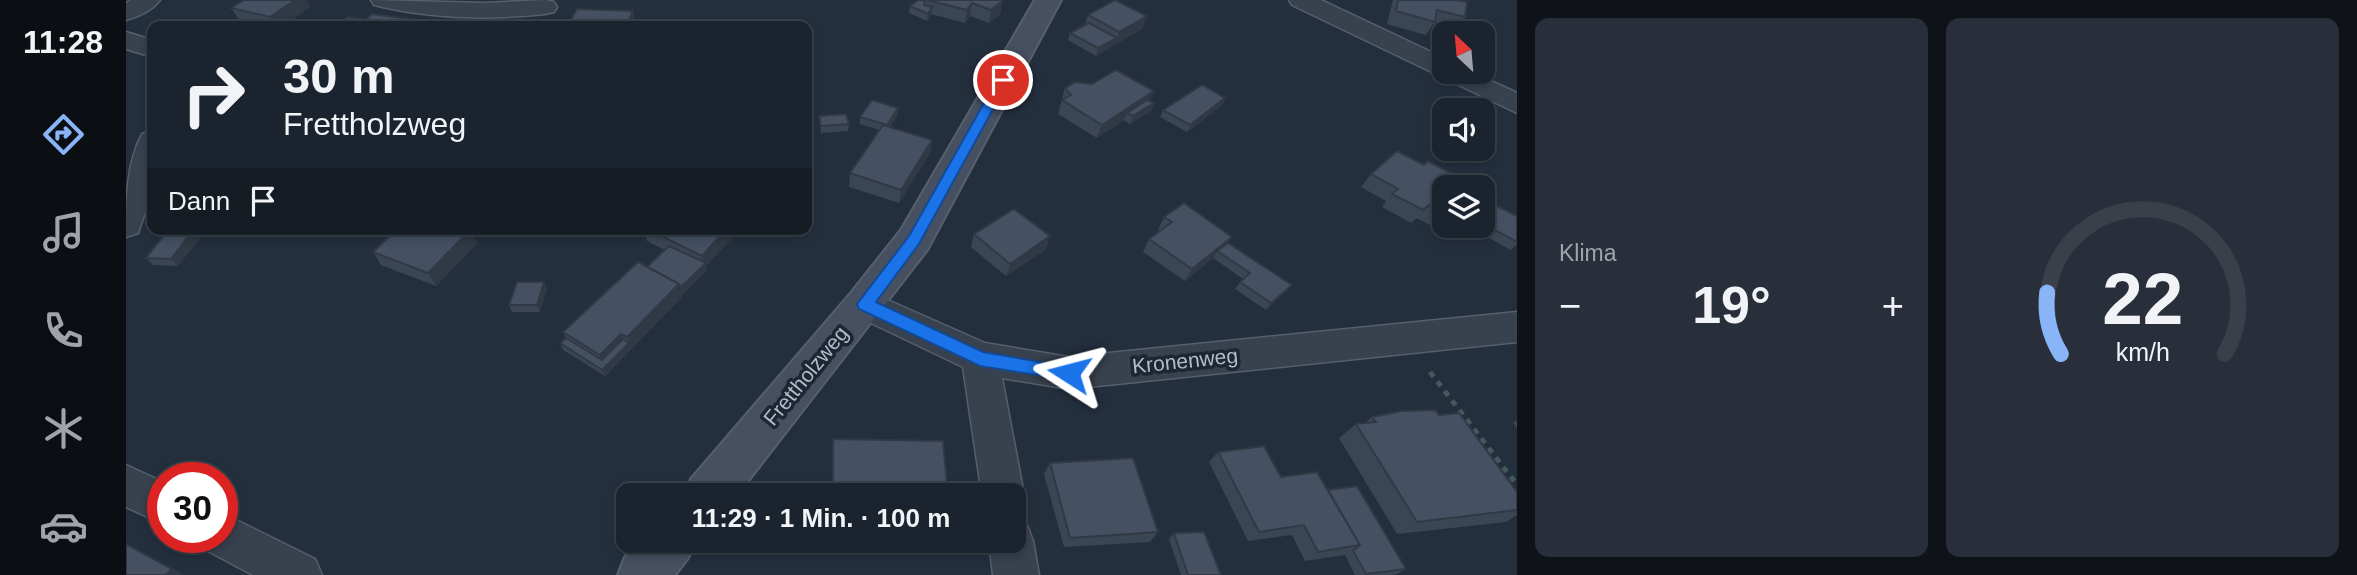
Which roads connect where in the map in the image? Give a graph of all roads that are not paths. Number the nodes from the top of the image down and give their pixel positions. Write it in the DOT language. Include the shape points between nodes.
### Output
graph roads {
  1 [pos="148,0"];
  2 [pos="383,0"];
  3 [pos="1048,0"];
  4 [pos="1301,0"];
  5 [pos="545,7"];
  6 [pos="126,13"];
  7 [pos="126,40"];
  8 [pos="147,47"];
  9 [pos="1432,62"];
  10 [pos="1476,84"];
  11 [pos="1517,104"];
  12 [pos="147,157"];
  13 [pos="126,225"];
  14 [pos="865,304"];
  15 [pos="1517,327"];
  16 [pos="980,358"];
  17 [pos="718,483"];
  18 [pos="1001,483"];
  19 [pos="126,485"];
  20 [pos="147,496"];
  21 [pos="238,543"];
  22 [pos="661,553"];
  23 [pos="1013,553"];
  24 [pos="299,575"];
  25 [pos="643,575"];
  26 [pos="1016,575"];
  1 -- 6 [label="street"];
  2 -- 5 [label="street" via="420,8 502,12"];
  3 -- 14 [label="street, Frettholzweg" via="914,240"];
  4 -- 9 [label="street"];
  7 -- 8 [label="street"];
  10 -- 11 [label="street"];
  12 -- 13 [label="street"];
  14 -- 16 [label="street, Kronenweg"];
  14 -- 17 [label="street, Frettholzweg"];
  15 -- 16 [label="street, Kronenweg" via="1069,373"];
  16 -- 18 [label="street"];
  19 -- 20 [label="street"];
  21 -- 24 [label="street"];
  22 -- 25 [label="street"];
  23 -- 26 [label="street"];
}
